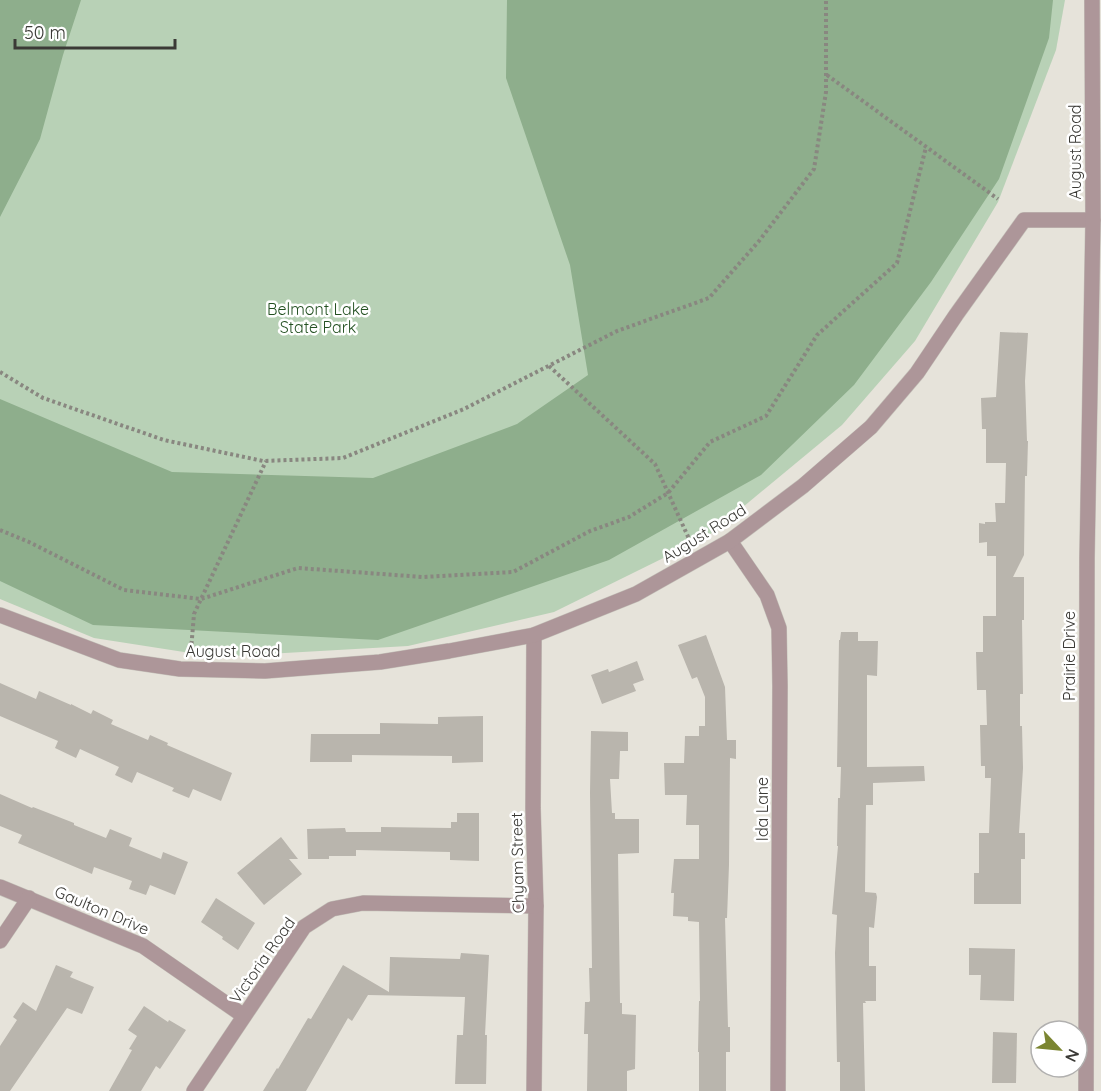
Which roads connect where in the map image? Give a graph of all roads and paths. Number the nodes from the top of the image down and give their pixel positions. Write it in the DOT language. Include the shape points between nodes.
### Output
graph roads {
  1 [pos="826,0"];
  2 [pos="1092,0"];
  3 [pos="826,75"];
  4 [pos="926,147"];
  5 [pos="998,199"];
  6 [pos="1093,220"];
  7 [pos="549,366"];
  8 [pos="0,372"];
  9 [pos="266,461"];
  10 [pos="668,493"];
  11 [pos="0,530"];
  12 [pos="690,541"];
  13 [pos="730,541"];
  14 [pos="201,599"];
  15 [pos="0,615"];
  16 [pos="534,635"];
  17 [pos="191,650"];
  18 [pos="0,887"];
  19 [pos="29,898"];
  20 [pos="536,906"];
  21 [pos="0,941"];
  22 [pos="244,1016"];
  23 [pos="194,1091"];
  24 [pos="534,1091"];
  25 [pos="778,1091"];
  26 [pos="1086,1091"];
  1 -- 3 [label="path"];
  2 -- 6 [label="street, August Road"];
  3 -- 4 [label="path"];
  3 -- 7 [label="path" via="814,169 709,298 617,331"];
  4 -- 5 [label="path"];
  4 -- 10 [label="path" via="897,263 817,335 766,416 710,442"];
  6 -- 13 [label="street, August Road" via="1024,220 917,373 871,428"];
  6 -- 26 [label="street, Prairie Drive" via="1087,570"];
  7 -- 9 [label="path" via="464,409 343,458"];
  7 -- 10 [label="path" via="655,464"];
  8 -- 9 [label="path" via="43,398 164,440"];
  9 -- 14 [label="path"];
  10 -- 12 [label="path"];
  10 -- 14 [label="path" via="629,517 590,531 513,572 423,577 298,568"];
  11 -- 14 [label="path" via="124,590"];
  13 -- 16 [label="street, August Road" via="636,594"];
  13 -- 25 [label="street, Ida Lane" via="767,595 779,628"];
  14 -- 17 [label="path" via="194,614"];
  15 -- 16 [label="street, August Road" via="118,660 180,669 265,671 380,662"];
  16 -- 20 [label="street, Chyam Street"];
  18 -- 19 [label="street, Gaulton Drive"];
  19 -- 21 [label="street"];
  19 -- 22 [label="street, Gaulton Drive" via="143,946"];
  20 -- 22 [label="street, Victoria Road" via="363,903 332,909 304,927"];
  20 -- 24 [label="street, Chyam Street"];
  22 -- 23 [label="street, Victoria Road"];
}
